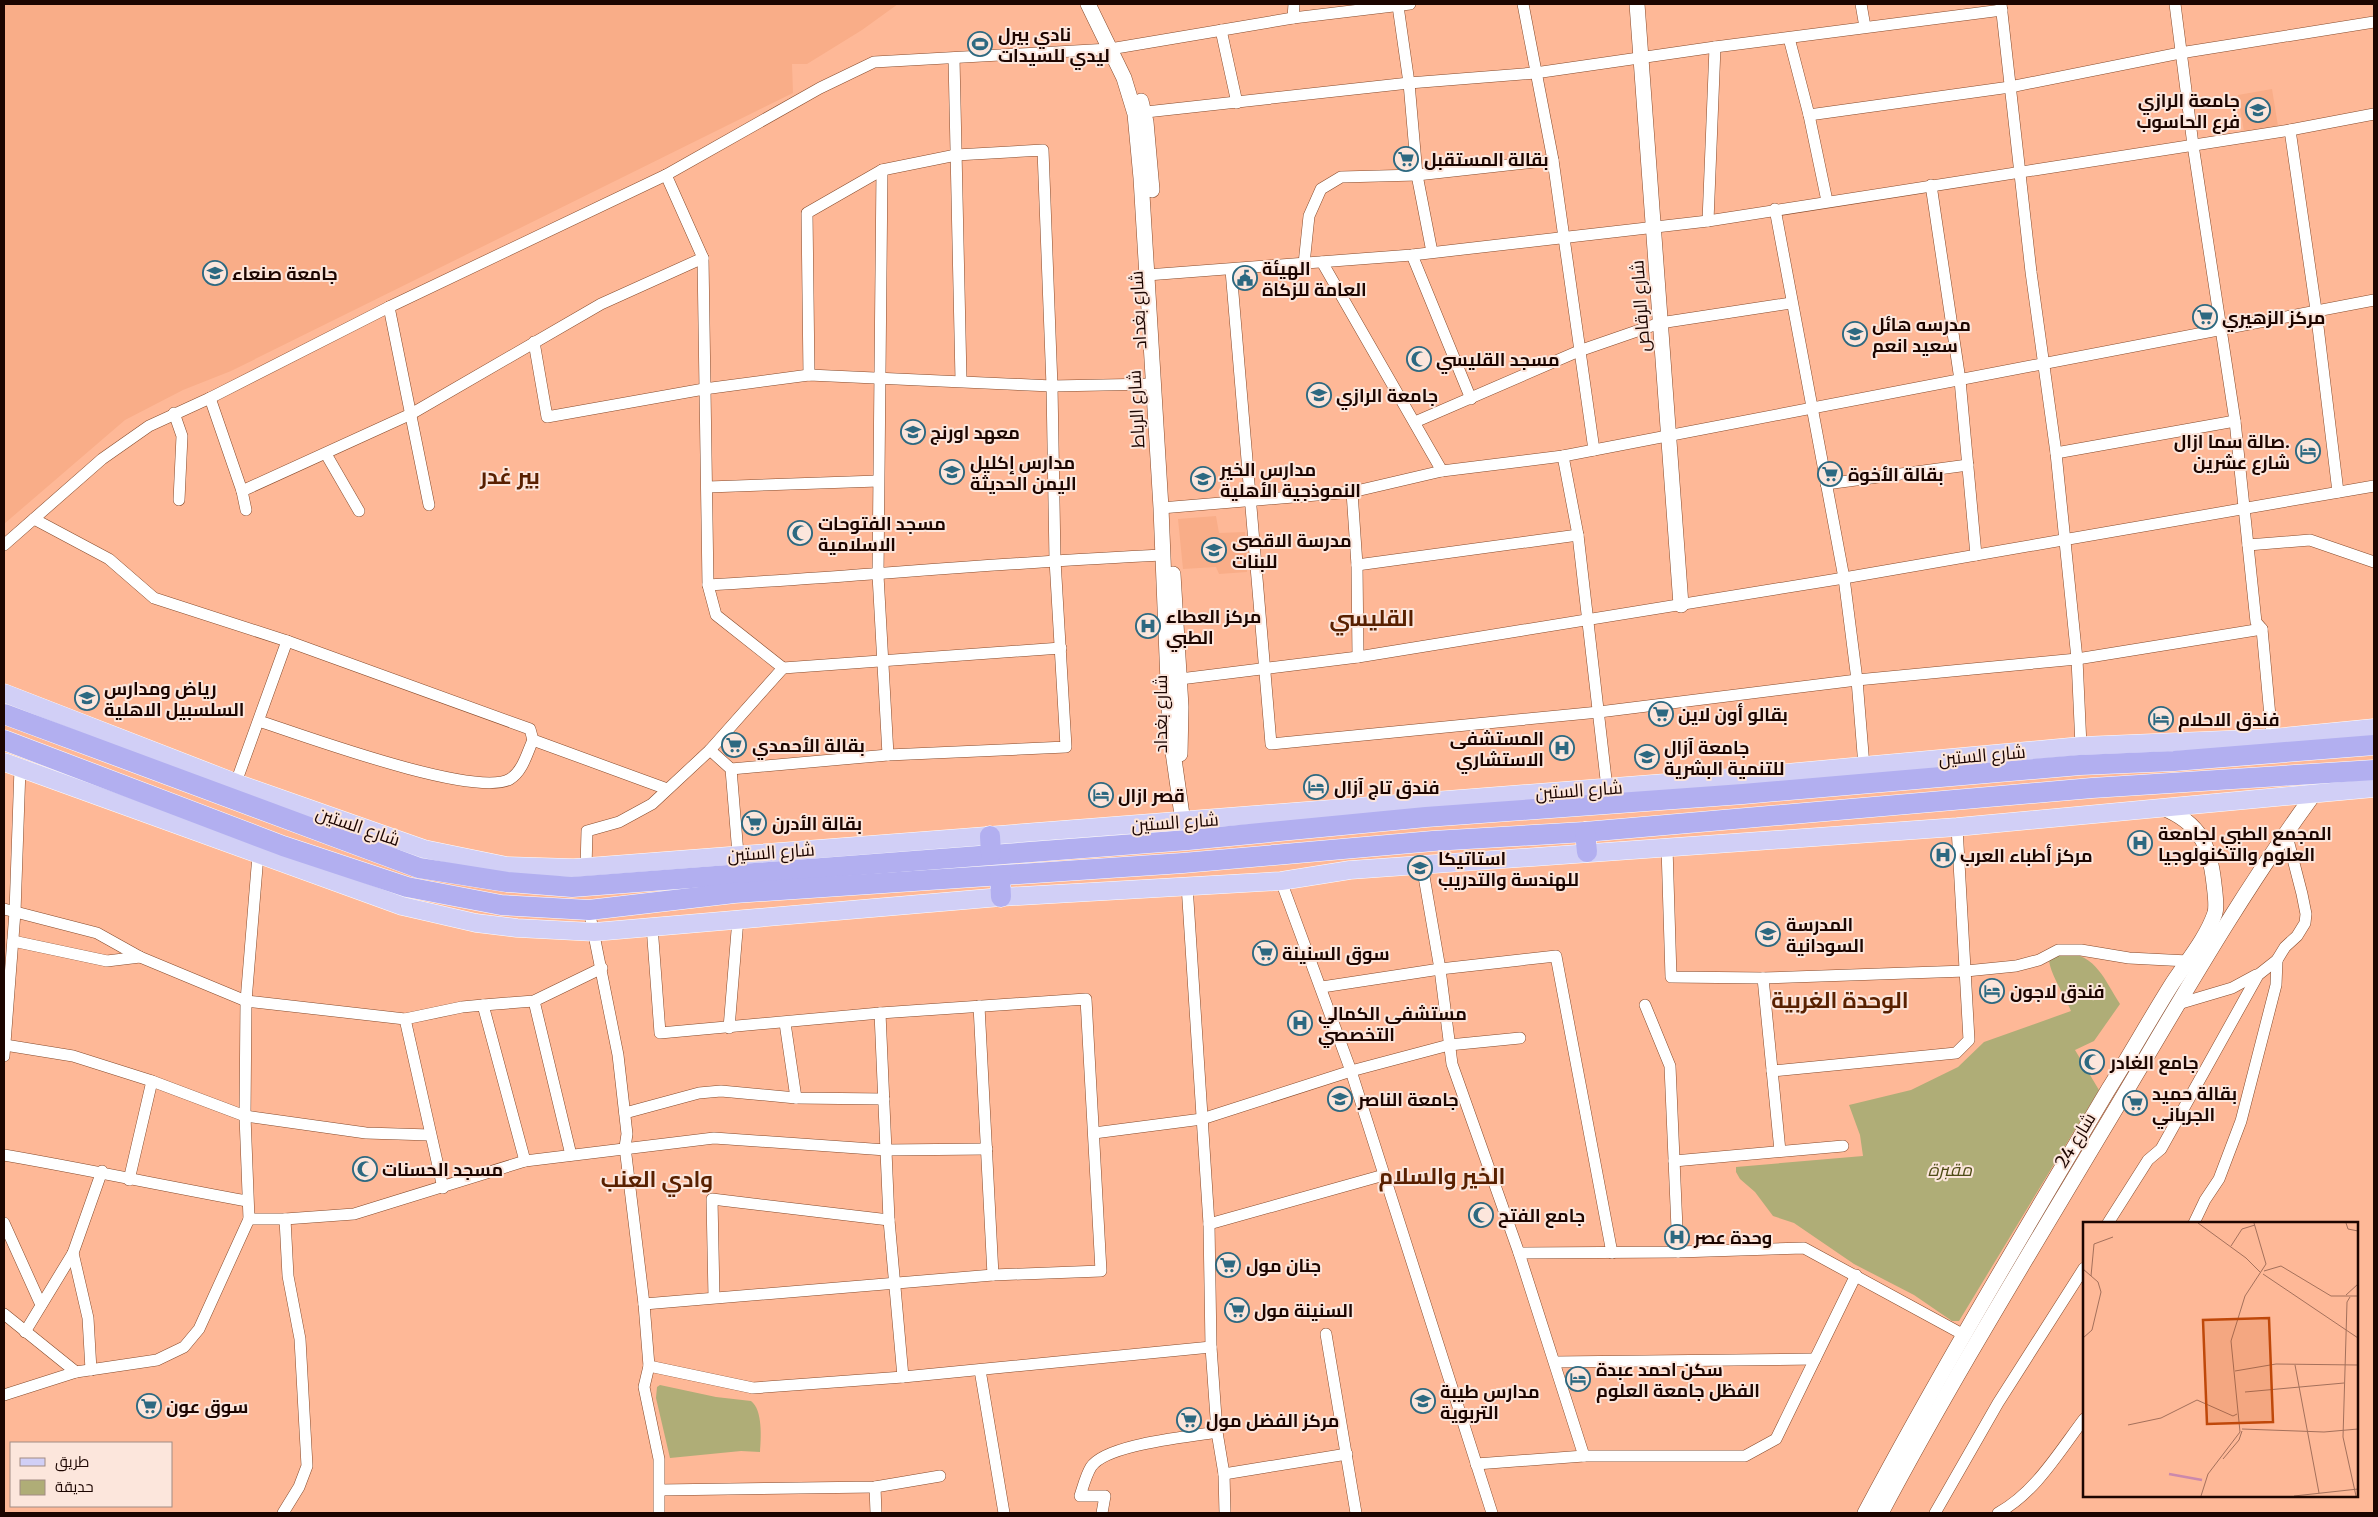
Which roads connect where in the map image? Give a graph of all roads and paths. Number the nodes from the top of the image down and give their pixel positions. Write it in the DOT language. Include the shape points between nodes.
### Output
graph roads {
  1 [pos="1088,4"];
  2 [pos="1098,4"];
  3 [pos="1294,4"];
  4 [pos="1523,4"];
  5 [pos="1637,4"];
  6 [pos="1861,4"];
  7 [pos="2175,4"];
  8 [pos="1404,5"];
  9 [pos="2002,7"];
  10 [pos="1293,18"];
  11 [pos="2374,22"];
  12 [pos="1865,27"];
  13 [pos="1221,30"];
  14 [pos="1789,38"];
  15 [pos="1715,47"];
  16 [pos="1115,48"];
  17 [pos="2180,53"];
  18 [pos="1642,57"];
  19 [pos="954,58"];
  20 [pos="1535,73"];
  21 [pos="1409,82"];
  22 [pos="2010,87"];
  23 [pos="1237,103"];
  24 [pos="1140,113"];
  25 [pos="2374,114"];
  26 [pos="1809,116"];
  27 [pos="2290,130"];
  28 [pos="2193,145"];
  29 [pos="956,155"];
  30 [pos="1553,160"];
  31 [pos="882,170"];
  32 [pos="2019,172"];
  33 [pos="666,174"];
  34 [pos="1417,176"];
  35 [pos="1931,186"];
  36 [pos="1827,201"];
  37 [pos="1775,209"];
  38 [pos="1708,221"];
  39 [pos="1653,227"];
  40 [pos="1564,237"];
  41 [pos="1432,252"];
  42 [pos="1412,255"];
  43 [pos="703,258"];
  44 [pos="1322,262"];
  45 [pos="1304,264"];
  46 [pos="1231,270"];
  47 [pos="1151,275"];
  48 [pos="2374,300"];
  49 [pos="1791,303"];
  50 [pos="389,308"];
  51 [pos="2316,310"];
  52 [pos="1660,323"];
  53 [pos="2222,330"];
  54 [pos="534,342"];
  55 [pos="1579,351"];
  56 [pos="2042,362"];
  57 [pos="809,375"];
  58 [pos="879,377"];
  59 [pos="961,380"];
  60 [pos="1960,380"];
  61 [pos="1154,384"];
  62 [pos="1052,386"];
  63 [pos="704,389"];
  64 [pos="210,398"];
  65 [pos="1471,399"];
  66 [pos="1811,408"];
  67 [pos="174,413"];
  68 [pos="411,414"];
  69 [pos="2235,421"];
  70 [pos="1415,422"];
  71 [pos="1669,436"];
  72 [pos="1594,450"];
  73 [pos="2056,453"];
  74 [pos="326,454"];
  75 [pos="1563,456"];
  76 [pos="1968,465"];
  77 [pos="1442,471"];
  78 [pos="878,481"];
  79 [pos="1826,484"];
  80 [pos="2374,486"];
  81 [pos="708,487"];
  82 [pos="242,491"];
  83 [pos="1352,492"];
  84 [pos="2338,492"];
  85 [pos="179,500"];
  86 [pos="1251,502"];
  87 [pos="429,505"];
  88 [pos="1165,507"];
  89 [pos="2245,508"];
  90 [pos="246,510"];
  91 [pos="359,510"];
  92 [pos="34,519"];
  93 [pos="1578,535"];
  94 [pos="2064,540"];
  95 [pos="4,545"];
  96 [pos="2248,545"];
  97 [pos="1162,555"];
  98 [pos="1976,556"];
  99 [pos="1055,560"];
  100 [pos="2374,562"];
  101 [pos="1357,565"];
  102 [pos="878,575"];
  103 [pos="1844,578"];
  104 [pos="708,585"];
  105 [pos="1681,605"];
  106 [pos="1586,620"];
  107 [pos="2262,629"];
  108 [pos="287,641"];
  109 [pos="1060,648"];
  110 [pos="1358,657"];
  111 [pos="2077,660"];
  112 [pos="883,663"];
  113 [pos="784,668"];
  114 [pos="1266,670"];
  115 [pos="1173,680"];
  116 [pos="1857,680"];
  117 [pos="4,693"];
  118 [pos="1599,712"];
  119 [pos="4,714"];
  120 [pos="260,721"];
  121 [pos="2374,728"];
  122 [pos="2272,738"];
  123 [pos="4,740"];
  124 [pos="533,740"];
  125 [pos="2374,745"];
  126 [pos="2081,746"];
  127 [pos="710,750"];
  128 [pos="888,755"];
  129 [pos="12,765"];
  130 [pos="1864,766"];
  131 [pos="731,769"];
  132 [pos="2374,770"];
  133 [pos="2314,785"];
  134 [pos="1743,786"];
  135 [pos="1607,788"];
  136 [pos="2374,788"];
  137 [pos="667,789"];
  138 [pos="233,791"];
  139 [pos="2162,808"];
  140 [pos="1358,816"];
  141 [pos="1183,822"];
  142 [pos="209,827"];
  143 [pos="1956,827"];
  144 [pos="2286,832"];
  145 [pos="1586,842"];
  146 [pos="990,845"];
  147 [pos="1667,847"];
  148 [pos="738,854"];
  149 [pos="258,855"];
  150 [pos="1422,866"];
  151 [pos="577,874"];
  152 [pos="1000,876"];
  153 [pos="1281,880"];
  154 [pos="1186,885"];
  155 [pos="1001,897"];
  156 [pos="590,910"];
  157 [pos="9,911"];
  158 [pos="738,919"];
  159 [pos="652,926"];
  160 [pos="594,932"];
  161 [pos="13,941"];
  162 [pos="140,957"];
  163 [pos="2277,960"];
  164 [pos="2194,965"];
  165 [pos="602,968"];
  166 [pos="1440,969"];
  167 [pos="1966,971"];
  168 [pos="2258,975"];
  169 [pos="1763,978"];
  170 [pos="1322,987"];
  171 [pos="246,1001"];
  172 [pos="534,1001"];
  173 [pos="2178,1004"];
  174 [pos="484,1005"];
  175 [pos="1645,1005"];
  176 [pos="979,1006"];
  177 [pos="880,1012"];
  178 [pos="405,1019"];
  179 [pos="785,1023"];
  180 [pos="729,1028"];
  181 [pos="1520,1038"];
  182 [pos="1449,1046"];
  183 [pos="5,1050"];
  184 [pos="1351,1071"];
  185 [pos="1772,1071"];
  186 [pos="152,1081"];
  187 [pos="796,1098"];
  188 [pos="884,1099"];
  189 [pos="625,1113"];
  190 [pos="245,1116"];
  191 [pos="1202,1119"];
  192 [pos="1094,1133"];
  193 [pos="430,1135"];
  194 [pos="1843,1146"];
  195 [pos="625,1148"];
  196 [pos="987,1149"];
  197 [pos="886,1150"];
  198 [pos="1780,1151"];
  199 [pos="571,1154"];
  200 [pos="4,1155"];
  201 [pos="1674,1160"];
  202 [pos="525,1161"];
  203 [pos="102,1171"];
  204 [pos="1384,1175"];
  205 [pos="129,1180"];
  206 [pos="443,1188"];
  207 [pos="247,1201"];
  208 [pos="249,1219"];
  209 [pos="285,1219"];
  210 [pos="889,1220"];
  211 [pos="2109,1222"];
  212 [pos="2194,1222"];
  213 [pos="4,1223"];
  214 [pos="1209,1224"];
  215 [pos="1519,1252"];
  216 [pos="1678,1252"];
  217 [pos="73,1253"];
  218 [pos="1612,1253"];
  219 [pos="2083,1270"];
  220 [pos="993,1275"];
  221 [pos="1856,1275"];
  222 [pos="894,1284"];
  223 [pos="714,1298"];
  224 [pos="644,1304"];
  225 [pos="42,1305"];
  226 [pos="4,1314"];
  227 [pos="25,1332"];
  228 [pos="1326,1334"];
  229 [pos="1964,1335"];
  230 [pos="1211,1347"];
  231 [pos="1815,1359"];
  232 [pos="1555,1362"];
  233 [pos="650,1366"];
  234 [pos="91,1370"];
  235 [pos="980,1370"];
  236 [pos="76,1372"];
  237 [pos="903,1377"];
  238 [pos="4,1395"];
  239 [pos="2083,1420"];
  240 [pos="1217,1432"];
  241 [pos="1347,1454"];
  242 [pos="1584,1456"];
  243 [pos="1476,1464"];
  244 [pos="1224,1474"];
  245 [pos="940,1476"];
  246 [pos="875,1487"];
  247 [pos="660,1490"];
  248 [pos="283,1513"];
  249 [pos="659,1513"];
  250 [pos="876,1513"];
  251 [pos="1004,1513"];
  252 [pos="1102,1513"];
  253 [pos="1225,1513"];
  254 [pos="1356,1513"];
  255 [pos="1492,1513"];
  256 [pos="1865,1513"];
  257 [pos="1882,1513"];
  258 [pos="1935,1513"];
  259 [pos="1998,1513"];
  1 -- 16 [label="street"];
  2 -- 16 [label="street"];
  3 -- 10 [label="street"];
  4 -- 20 [label="street"];
  5 -- 18 [label="street, شارع الرقاص"];
  6 -- 12 [label="street"];
  7 -- 17 [label="street"];
  8 -- 10 [label="street"];
  8 -- 21 [label="street"];
  9 -- 12 [label="street"];
  9 -- 22 [label="street"];
  10 -- 13 [label="street"];
  11 -- 17 [label="street"];
  12 -- 14 [label="street"];
  13 -- 16 [label="street"];
  13 -- 23 [label="street"];
  14 -- 15 [label="street"];
  14 -- 26 [label="street"];
  15 -- 18 [label="street"];
  15 -- 38 [label="street"];
  16 -- 19 [label="street"];
  16 -- 24 [label="street" via="1135,81"];
  17 -- 22 [label="street"];
  17 -- 28 [label="street"];
  18 -- 20 [label="street"];
  18 -- 39 [label="street, شارع الرقاص"];
  19 -- 29 [label="street"];
  19 -- 33 [label="street" via="874,62 820,88"];
  20 -- 21 [label="street"];
  20 -- 30 [label="street"];
  21 -- 23 [label="street"];
  21 -- 34 [label="street"];
  22 -- 26 [label="street"];
  22 -- 32 [label="street"];
  23 -- 24 [label="street"];
  24 -- 47 [label="street, شارع الرباط"];
  25 -- 27 [label="street"];
  26 -- 36 [label="street"];
  27 -- 28 [label="street"];
  27 -- 51 [label="street"];
  28 -- 32 [label="street"];
  28 -- 53 [label="street"];
  29 -- 31 [label="street"];
  29 -- 59 [label="street"];
  29 -- 62 [label="street" via="1043,150"];
  30 -- 34 [label="street"];
  30 -- 40 [label="street"];
  31 -- 57 [label="street" via="806,213"];
  31 -- 58 [label="street"];
  32 -- 35 [label="street"];
  32 -- 56 [label="street"];
  33 -- 43 [label="street"];
  33 -- 50 [label="street"];
  34 -- 41 [label="street"];
  34 -- 45 [label="street" via="1341,177 1321,189 1309,216"];
  35 -- 36 [label="street"];
  35 -- 60 [label="street"];
  36 -- 37 [label="street"];
  37 -- 38 [label="street"];
  37 -- 49 [label="street"];
  38 -- 39 [label="street"];
  39 -- 40 [label="street"];
  39 -- 52 [label="street, شارع الرقاص"];
  40 -- 41 [label="street"];
  40 -- 55 [label="street"];
  41 -- 42 [label="street"];
  42 -- 44 [label="street"];
  42 -- 65 [label="street"];
  43 -- 54 [label="street" via="601,304"];
  43 -- 63 [label="street"];
  44 -- 45 [label="street"];
  44 -- 70 [label="street"];
  45 -- 46 [label="street"];
  46 -- 47 [label="street"];
  46 -- 86 [label="street"];
  47 -- 61 [label="street, شارع الرباط"];
  47 -- 88 [label="street, شارع بغداد"];
  48 -- 51 [label="street"];
  49 -- 52 [label="street"];
  49 -- 66 [label="street"];
  50 -- 64 [label="street"];
  50 -- 68 [label="street"];
  51 -- 53 [label="street"];
  51 -- 84 [label="street"];
  52 -- 55 [label="street"];
  52 -- 71 [label="street, شارع الرقاص"];
  53 -- 56 [label="street"];
  53 -- 69 [label="street"];
  54 -- 63 [label="street" via="547,417"];
  54 -- 68 [label="street"];
  55 -- 65 [label="street"];
  55 -- 72 [label="street"];
  56 -- 60 [label="street"];
  56 -- 73 [label="street"];
  57 -- 58 [label="street"];
  57 -- 63 [label="street"];
  58 -- 59 [label="street"];
  58 -- 78 [label="street"];
  59 -- 62 [label="street"];
  60 -- 66 [label="street"];
  60 -- 76 [label="street"];
  61 -- 62 [label="street"];
  61 -- 88 [label="street, شارع الرباط"];
  62 -- 99 [label="street"];
  63 -- 81 [label="street"];
  64 -- 67 [label="street"];
  64 -- 82 [label="street"];
  65 -- 70 [label="street"];
  66 -- 71 [label="street"];
  66 -- 79 [label="street"];
  67 -- 85 [label="street" via="182,436"];
  67 -- 92 [label="street" via="149,426 102,459"];
  68 -- 74 [label="street"];
  68 -- 87 [label="street"];
  69 -- 73 [label="street"];
  69 -- 89 [label="street"];
  70 -- 77 [label="street"];
  71 -- 72 [label="street"];
  71 -- 105 [label="street, شارع الرقاص"];
  72 -- 75 [label="street"];
  73 -- 94 [label="street"];
  74 -- 82 [label="street"];
  74 -- 91 [label="street"];
  75 -- 77 [label="street"];
  75 -- 93 [label="street"];
  76 -- 79 [label="street"];
  76 -- 98 [label="street"];
  77 -- 83 [label="street"];
  78 -- 81 [label="street"];
  78 -- 102 [label="street"];
  79 -- 103 [label="street"];
  80 -- 84 [label="street"];
  81 -- 104 [label="street"];
  82 -- 90 [label="street"];
  83 -- 86 [label="street"];
  83 -- 101 [label="street"];
  84 -- 89 [label="street"];
  86 -- 88 [label="street"];
  86 -- 114 [label="street"];
  88 -- 97 [label="street, شارع الرباط"];
  88 -- 115 [label="street, شارع بغداد"];
  89 -- 94 [label="street"];
  89 -- 96 [label="street"];
  92 -- 95 [label="street"];
  92 -- 108 [label="street" via="108,559 154,598"];
  93 -- 101 [label="street"];
  93 -- 106 [label="street"];
  94 -- 98 [label="street"];
  94 -- 111 [label="street"];
  96 -- 100 [label="street" via="2310,540"];
  96 -- 107 [label="street" via="2256,622"];
  97 -- 99 [label="street"];
  97 -- 115 [label="street, شارع الرباط"];
  98 -- 103 [label="street"];
  99 -- 102 [label="street"];
  99 -- 109 [label="street"];
  101 -- 110 [label="street"];
  102 -- 104 [label="street"];
  102 -- 112 [label="street"];
  103 -- 105 [label="street"];
  103 -- 116 [label="street"];
  104 -- 113 [label="street" via="716,615"];
  105 -- 106 [label="street"];
  106 -- 110 [label="street"];
  106 -- 118 [label="street"];
  107 -- 111 [label="street"];
  107 -- 122 [label="street"];
  108 -- 120 [label="street"];
  108 -- 124 [label="street" via="530,729"];
  109 -- 112 [label="street"];
  109 -- 128 [label="street" via="1066,747"];
  110 -- 114 [label="street"];
  111 -- 116 [label="street"];
  111 -- 126 [label="street"];
  112 -- 113 [label="street"];
  112 -- 128 [label="street"];
  113 -- 127 [label="street"];
  114 -- 115 [label="street"];
  114 -- 118 [label="street" via="1271,744"];
  115 -- 141 [label="street, شارع الرباط" via="1170,731"];
  116 -- 118 [label="street"];
  116 -- 130 [label="street"];
  117 -- 138 [label="main road, شارع الستين"];
  118 -- 135 [label="street"];
  119 -- 138 [label="highway, شارع الستين"];
  120 -- 124 [label="street" via="423,774 478,782 509,780 519,772"];
  120 -- 138 [label="street"];
  121 -- 122 [label="main road, شارع الستين"];
  122 -- 126 [label="main road, شارع الستين"];
  123 -- 142 [label="highway"];
  124 -- 137 [label="street"];
  125 -- 134 [label="highway, شارع الستين" via="2174,761"];
  126 -- 130 [label="main road, شارع الستين"];
  127 -- 131 [label="street"];
  127 -- 137 [label="street"];
  128 -- 131 [label="street"];
  129 -- 142 [label="main road"];
  129 -- 157 [label="street"];
  130 -- 134 [label="main road, شارع الستين"];
  131 -- 148 [label="street"];
  132 -- 133 [label="highway"];
  133 -- 136 [label="main road"];
  133 -- 139 [label="main road"];
  133 -- 144 [label="street, شارع 24"];
  133 -- 145 [label="highway" via="2092,788"];
  134 -- 135 [label="main road, شارع الستين"];
  134 -- 140 [label="highway, شارع الستين" via="1426,817"];
  135 -- 140 [label="main road, شارع الستين"];
  137 -- 151 [label="street" via="652,804 619,822 587,830"];
  138 -- 151 [label="highway, شارع الستين" via="419,868 507,882"];
  139 -- 143 [label="main road"];
  139 -- 164 [label="street, شارع 24" via="2190,822 2210,854 2215,912"];
  140 -- 141 [label="main road, شارع الستين"];
  140 -- 146 [label="highway, شارع الستين"];
  141 -- 146 [label="main road, شارع الستين"];
  142 -- 149 [label="main road"];
  142 -- 156 [label="highway" via="283,846 407,887 501,905"];
  143 -- 147 [label="main road"];
  143 -- 167 [label="street"];
  144 -- 163 [label="street" via="2306,914 2297,936 2284,947"];
  144 -- 164 [label="street, شارع 24"];
  145 -- 147 [label="main road"];
  145 -- 150 [label="main road"];
  145 -- 152 [label="highway" via="1433,842"];
  146 -- 148 [label="main road, شارع الستين"];
  146 -- 151 [label="highway, شارع الستين"];
  147 -- 169 [label="street" via="1670,977"];
  148 -- 151 [label="main road, شارع الستين"];
  149 -- 160 [label="main road" via="402,906 476,923"];
  149 -- 171 [label="street"];
  150 -- 153 [label="main road" via="1350,870"];
  150 -- 166 [label="street"];
  152 -- 155 [label="highway"];
  152 -- 156 [label="highway" via="734,893"];
  153 -- 154 [label="main road"];
  153 -- 170 [label="street"];
  154 -- 155 [label="main road"];
  154 -- 191 [label="street"];
  155 -- 158 [label="main road"];
  156 -- 160 [label="street"];
  157 -- 161 [label="street"];
  157 -- 162 [label="street" via="97,933"];
  158 -- 159 [label="main road"];
  158 -- 180 [label="street"];
  159 -- 160 [label="main road"];
  159 -- 180 [label="street" via="660,1034"];
  160 -- 165 [label="street"];
  161 -- 162 [label="street" via="107,961"];
  161 -- 183 [label="street"];
  162 -- 171 [label="street"];
  163 -- 168 [label="street"];
  163 -- 212 [label="street" via="2276,984 2241,1121 2219,1179 2204,1200"];
  164 -- 167 [label="street" via="2081,950 2058,950 2039,960 2016,966"];
  164 -- 173 [label="street, شارع 24"];
  164 -- 229 [label="street, شارع 24" via="2087,1126"];
  165 -- 172 [label="street"];
  165 -- 189 [label="street"];
  166 -- 170 [label="street"];
  166 -- 182 [label="street"];
  166 -- 218 [label="street" via="1556,956"];
  167 -- 169 [label="street"];
  167 -- 185 [label="street" via="1969,1040 1956,1053"];
  168 -- 173 [label="street" via="2232,988"];
  168 -- 211 [label="street" via="2161,1149 2148,1160"];
  169 -- 185 [label="street"];
  170 -- 184 [label="street"];
  171 -- 178 [label="street"];
  171 -- 190 [label="street"];
  172 -- 174 [label="street"];
  172 -- 199 [label="street"];
  173 -- 257 [label="street, شارع 24" via="2008,1288"];
  174 -- 178 [label="street"];
  174 -- 202 [label="street"];
  175 -- 201 [label="street" via="1670,1066"];
  176 -- 177 [label="street"];
  176 -- 192 [label="street" via="1086,999"];
  176 -- 196 [label="street"];
  177 -- 179 [label="street"];
  177 -- 188 [label="street"];
  178 -- 193 [label="street"];
  179 -- 180 [label="street"];
  179 -- 187 [label="street"];
  181 -- 182 [label="street"];
  182 -- 184 [label="street"];
  182 -- 215 [label="street" via="1452,1064"];
  183 -- 186 [label="street" via="73,1056"];
  184 -- 191 [label="street"];
  184 -- 204 [label="street"];
  185 -- 198 [label="street"];
  186 -- 190 [label="street"];
  186 -- 205 [label="street"];
  187 -- 188 [label="street"];
  187 -- 189 [label="street" via="721,1091"];
  188 -- 197 [label="street"];
  189 -- 195 [label="street"];
  190 -- 193 [label="street" via="366,1133"];
  190 -- 207 [label="street"];
  191 -- 192 [label="street"];
  191 -- 214 [label="street"];
  192 -- 220 [label="street" via="1102,1271"];
  193 -- 206 [label="street"];
  194 -- 198 [label="street"];
  195 -- 197 [label="street" via="714,1138"];
  195 -- 199 [label="street"];
  195 -- 224 [label="street"];
  196 -- 197 [label="street"];
  196 -- 220 [label="street"];
  197 -- 210 [label="street"];
  198 -- 201 [label="street"];
  199 -- 202 [label="street"];
  200 -- 203 [label="street"];
  201 -- 216 [label="street"];
  202 -- 206 [label="street"];
  203 -- 205 [label="street"];
  203 -- 217 [label="street"];
  204 -- 214 [label="street"];
  204 -- 243 [label="street"];
  205 -- 207 [label="street"];
  206 -- 209 [label="street" via="354,1214"];
  207 -- 208 [label="street"];
  208 -- 209 [label="street"];
  208 -- 234 [label="street" via="200,1329 184,1347 157,1360"];
  209 -- 248 [label="street" via="288,1276 300,1338 307,1466"];
  210 -- 222 [label="street"];
  210 -- 223 [label="street" via="712,1199"];
  213 -- 225 [label="street"];
  214 -- 230 [label="street"];
  215 -- 218 [label="street"];
  215 -- 232 [label="street"];
  216 -- 218 [label="street"];
  216 -- 221 [label="street" via="1804,1248"];
  217 -- 225 [label="street"];
  217 -- 234 [label="street" via="88,1318"];
  219 -- 258 [label="street" via="1998,1404"];
  220 -- 222 [label="street"];
  221 -- 229 [label="street"];
  221 -- 231 [label="street"];
  222 -- 223 [label="street"];
  222 -- 237 [label="street"];
  223 -- 224 [label="street"];
  224 -- 233 [label="street"];
  225 -- 227 [label="street"];
  226 -- 227 [label="street"];
  227 -- 236 [label="street"];
  228 -- 241 [label="street"];
  229 -- 256 [label="street, شارع 24"];
  230 -- 235 [label="street"];
  230 -- 240 [label="street"];
  231 -- 232 [label="street"];
  231 -- 242 [label="street" via="1776,1439 1745,1456"];
  232 -- 242 [label="street"];
  233 -- 237 [label="street" via="753,1388"];
  233 -- 247 [label="street" via="644,1387 659,1459"];
  234 -- 236 [label="street"];
  235 -- 237 [label="street"];
  235 -- 251 [label="street"];
  236 -- 238 [label="street"];
  239 -- 259 [label="street" via="2029,1490 2012,1506"];
  240 -- 244 [label="street"];
  240 -- 252 [label="street" via="1106,1454 1092,1466 1080,1496 1105,1496"];
  241 -- 244 [label="street"];
  241 -- 254 [label="street"];
  242 -- 243 [label="street"];
  243 -- 255 [label="street"];
  244 -- 253 [label="street"];
  245 -- 246 [label="street"];
  246 -- 247 [label="street"];
  246 -- 250 [label="street"];
  247 -- 249 [label="street"];
}
